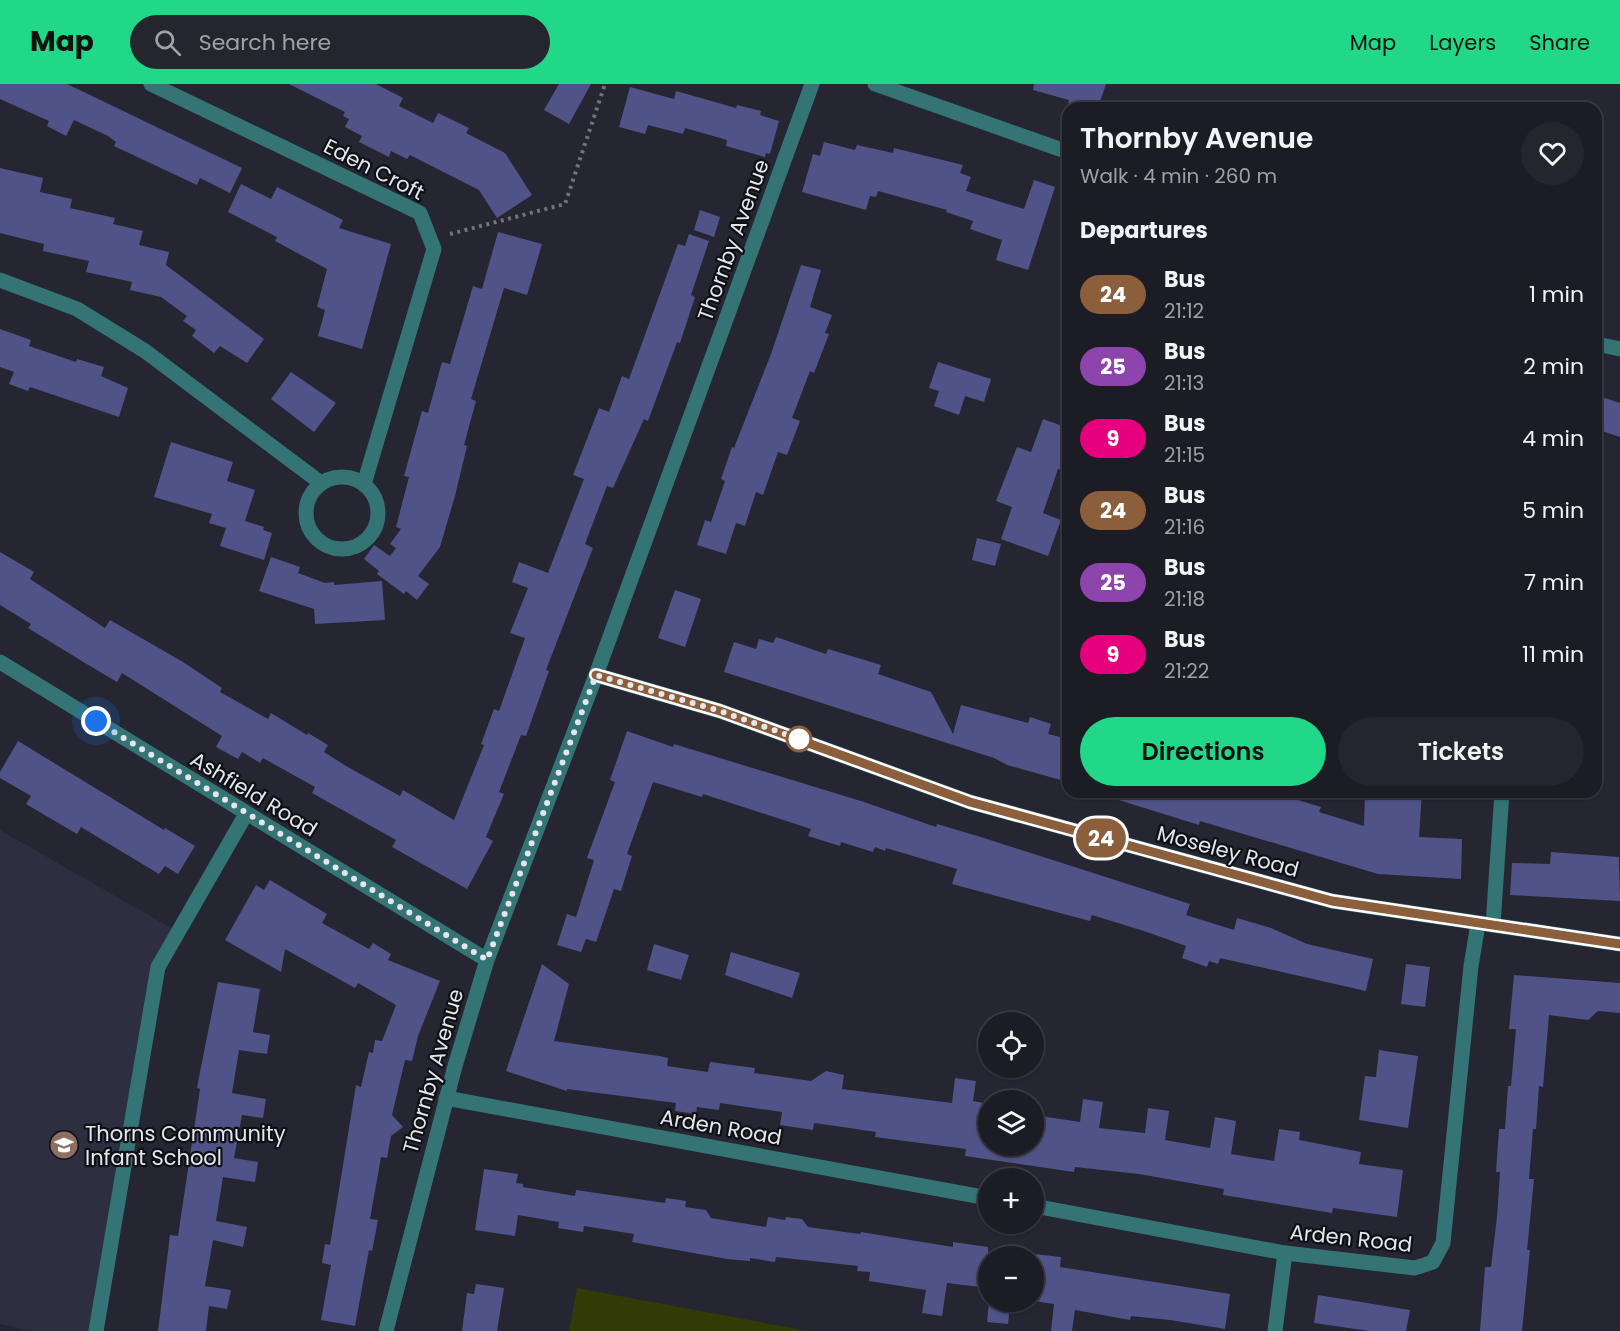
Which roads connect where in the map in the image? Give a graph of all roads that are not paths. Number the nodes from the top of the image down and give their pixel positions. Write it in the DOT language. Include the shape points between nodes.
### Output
graph roads {
  1 [pos="151,84"];
  2 [pos="812,84"];
  3 [pos="875,84"];
  4 [pos="1062,150"];
  5 [pos="0,280"];
  6 [pos="1602,345"];
  7 [pos="1620,349"];
  8 [pos="321,483"];
  9 [pos="364,484"];
  10 [pos="0,662"];
  11 [pos="596,675"];
  12 [pos="1501,798"];
  13 [pos="246,813"];
  14 [pos="1486,924"];
  15 [pos="1620,944"];
  16 [pos="487,960"];
  17 [pos="446,1098"];
  18 [pos="978,1196"];
  19 [pos="1044,1208"];
  20 [pos="1285,1253"];
  21 [pos="96,1331"];
  22 [pos="386,1331"];
  23 [pos="1275,1331"];
  1 -- 9 [label="street, Eden Croft" via="420,213 434,249"];
  2 -- 11 [label="street, Thornby Avenue"];
  3 -- 4 [label="street"];
  5 -- 8 [label="street" via="77,309 145,351"];
  6 -- 7 [label="street"];
  8 -- 9 [label="street" via="341,476"];
  8 -- 9 [label="street" via="307,503 306,517 317,539 336,549 361,544 374,530 378,510 375,498"];
  10 -- 13 [label="street, Ashfield Road"];
  11 -- 14 [label="street, Moseley Road" via="720,711 970,802 1332,901"];
  11 -- 16 [label="street, Thornby Avenue"];
  12 -- 14 [label="street, Arden Road"];
  13 -- 16 [label="street, Ashfield Road"];
  13 -- 21 [label="street" via="158,967"];
  14 -- 15 [label="street, Moseley Road"];
  14 -- 20 [label="street, Arden Road" via="1443,1243 1433,1262 1415,1268"];
  16 -- 17 [label="street, Thornby Avenue"];
  17 -- 18 [label="street, Arden Road"];
  17 -- 22 [label="street, Thornby Avenue"];
  19 -- 20 [label="street, Arden Road"];
  20 -- 23 [label="street"];
}
